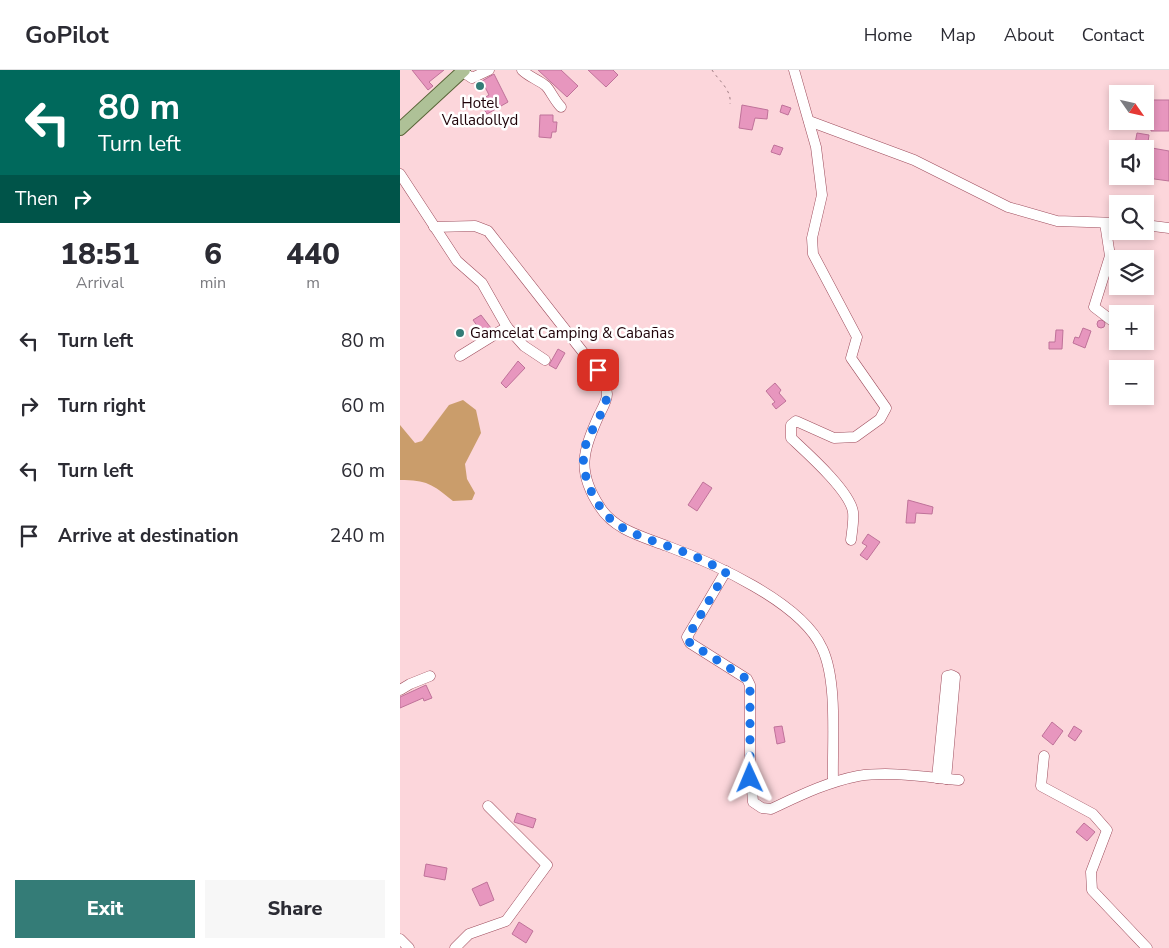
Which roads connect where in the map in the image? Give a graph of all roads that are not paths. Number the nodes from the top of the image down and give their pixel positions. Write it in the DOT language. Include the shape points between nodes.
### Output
graph roads {
  1 [pos="489,70"];
  2 [pos="522,70"];
  3 [pos="794,70"];
  4 [pos="463,71"];
  5 [pos="561,107"];
  6 [pos="809,121"];
  7 [pos="400,129"];
  8 [pos="400,174"];
  9 [pos="1105,223"];
  10 [pos="1109,223"];
  11 [pos="1154,226"];
  12 [pos="434,227"];
  13 [pos="1169,228"];
  14 [pos="1109,318"];
  15 [pos="506,327"];
  16 [pos="460,356"];
  17 [pos="545,360"];
  18 [pos="851,540"];
  19 [pos="726,572"];
  20 [pos="430,676"];
  21 [pos="400,690"];
  22 [pos="1044,756"];
  23 [pos="941,778"];
  24 [pos="959,780"];
  25 [pos="833,782"];
  26 [pos="488,806"];
  27 [pos="400,939"];
  28 [pos="409,948"];
  29 [pos="455,948"];
  30 [pos="1147,948"];
  1 -- 4 [label="street" via="472,78"];
  2 -- 5 [label="street" via="529,78 546,86"];
  3 -- 6 [label="street"];
  4 -- 7 [label="main road"];
  6 -- 9 [label="street" via="914,160 1008,207 1058,221"];
  6 -- 18 [label="street" via="822,195 812,238 813,254 856,337 851,358 886,408 880,419 855,437 834,438 796,422 790,430 791,438 833,480 847,500 853,511"];
  8 -- 12 [label="street"];
  9 -- 10 [label="street"];
  9 -- 14 [label="street" via="1110,256 1094,307"];
  11 -- 13 [label="street"];
  12 -- 15 [label="street" via="457,261 482,283"];
  12 -- 19 [label="street" via="475,226 488,231 598,370 608,396 585,448 584,467 600,508 628,531 697,557"];
  15 -- 16 [label="street"];
  15 -- 17 [label="street" via="524,346"];
  19 -- 25 [label="street" via="794,612 823,648 831,681"];
  19 -- 25 [label="street" via="687,638 747,679 750,685 753,802 771,809"];
  20 -- 21 [label="street"];
  22 -- 30 [label="street" via="1041,786 1093,814 1107,830 1091,872 1092,890"];
  23 -- 23 [label="street" via="955,677 951,675 947,676"];
  23 -- 24 [label="street"];
  23 -- 25 [label="street" via="885,774"];
  26 -- 29 [label="street" via="547,865 506,921 469,934"];
  27 -- 28 [label="street"];
}
